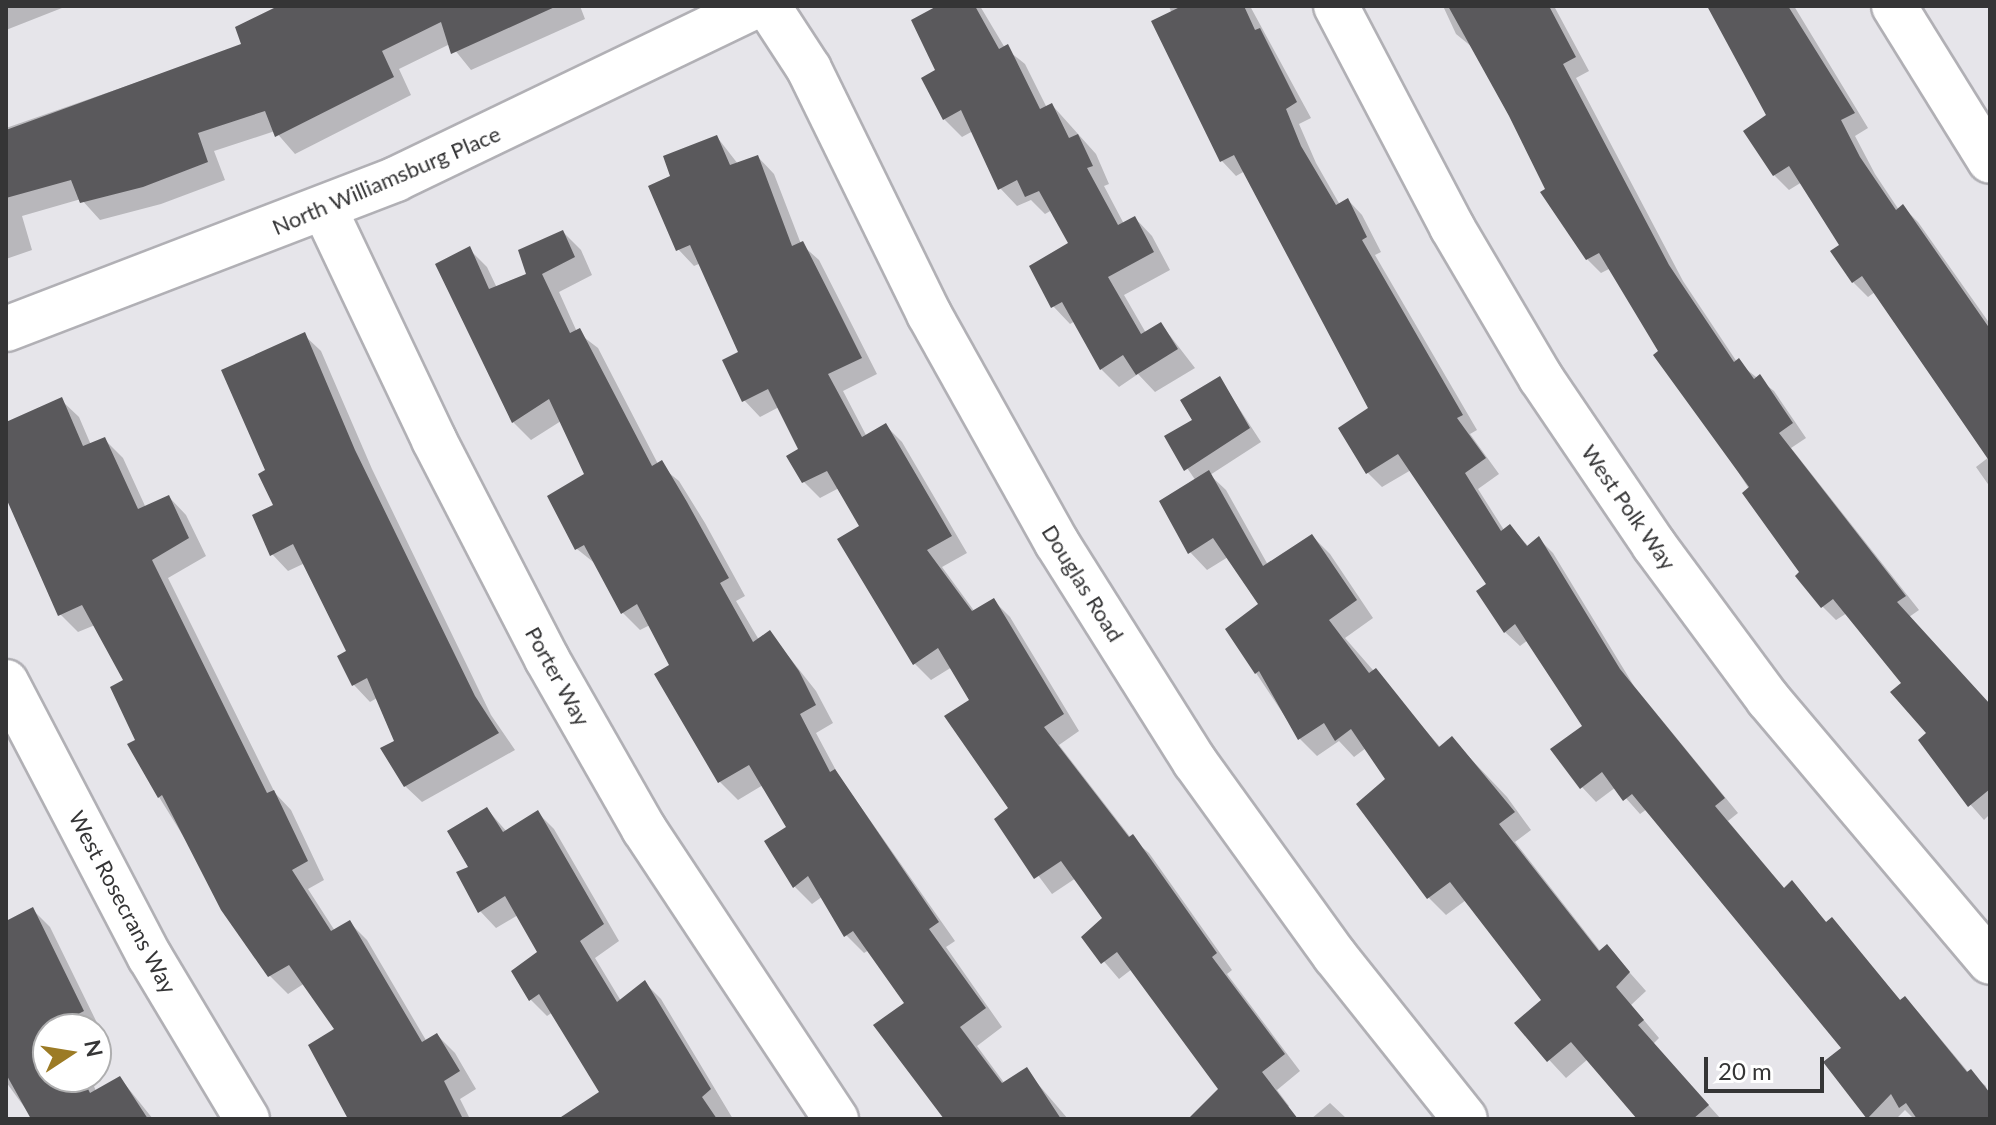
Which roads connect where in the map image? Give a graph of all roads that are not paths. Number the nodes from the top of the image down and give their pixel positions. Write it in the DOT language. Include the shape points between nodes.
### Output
graph roads {
  1 [pos="755,6"];
  2 [pos="768,6"];
  3 [pos="1336,6"];
  4 [pos="1894,6"];
  5 [pos="1990,161"];
  6 [pos="324,208"];
  7 [pos="6,329"];
  8 [pos="6,682"];
  9 [pos="1990,962"];
  10 [pos="247,1119"];
  11 [pos="836,1119"];
  12 [pos="1465,1119"];
  1 -- 6 [label="street, North Williamsburg Place" via="530,119"];
  2 -- 12 [label="street, Douglas Road" via="809,69 929,314 1065,556 1204,775 1335,956"];
  3 -- 9 [label="street, West Polk Way" via="1509,323 1654,545 1768,699"];
  4 -- 5 [label="street"];
  6 -- 7 [label="street, North Williamsburg Place"];
  6 -- 11 [label="street, Porter Way" via="434,440 554,672 644,829"];
  8 -- 10 [label="street, West Rosecrans Way" via="150,957"];
}
